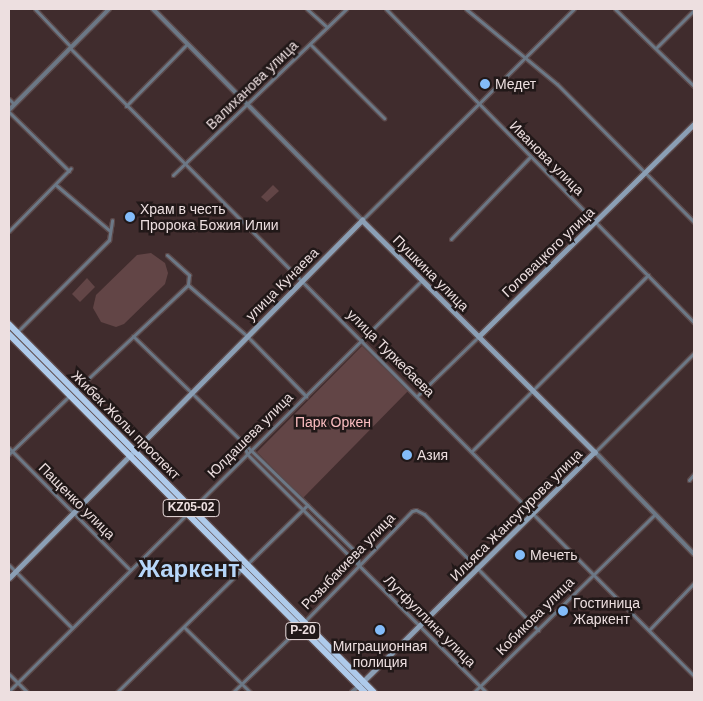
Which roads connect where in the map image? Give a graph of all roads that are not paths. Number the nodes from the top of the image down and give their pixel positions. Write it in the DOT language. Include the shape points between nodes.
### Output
graph roads {
  1 [pos="35,9"];
  2 [pos="109,9"];
  3 [pos="153,9"];
  4 [pos="307,9"];
  5 [pos="346,9"];
  6 [pos="386,9"];
  7 [pos="466,9"];
  8 [pos="574,9"];
  9 [pos="615,9"];
  10 [pos="694,10"];
  11 [pos="327,27"];
  12 [pos="187,44"];
  13 [pos="310,44"];
  14 [pos="70,48"];
  15 [pos="656,48"];
  16 [pos="524,58"];
  17 [pos="694,86"];
  18 [pos="9,99"];
  19 [pos="14,104"];
  20 [pos="248,104"];
  21 [pos="479,104"];
  22 [pos="126,106"];
  23 [pos="9,111"];
  24 [pos="384,118"];
  25 [pos="694,124"];
  26 [pos="530,156"];
  27 [pos="186,165"];
  28 [pos="643,174"];
  29 [pos="173,175"];
  30 [pos="56,185"];
  31 [pos="112,220"];
  32 [pos="362,220"];
  33 [pos="595,222"];
  34 [pos="694,222"];
  35 [pos="109,230"];
  36 [pos="9,231"];
  37 [pos="451,239"];
  38 [pos="167,255"];
  39 [pos="648,275"];
  40 [pos="422,280"];
  41 [pos="302,281"];
  42 [pos="189,284"];
  43 [pos="694,322"];
  44 [pos="9,324"];
  45 [pos="246,335"];
  46 [pos="12,336"];
  47 [pos="133,336"];
  48 [pos="479,336"];
  49 [pos="362,340"];
  50 [pos="694,353"];
  51 [pos="534,391"];
  52 [pos="72,393"];
  53 [pos="190,394"];
  54 [pos="306,396"];
  55 [pos="418,396"];
  56 [pos="244,445"];
  57 [pos="253,449"];
  58 [pos="10,451"];
  59 [pos="472,452"];
  60 [pos="595,452"];
  61 [pos="132,453"];
  62 [pos="247,454"];
  63 [pos="694,474"];
  64 [pos="689,480"];
  65 [pos="307,505"];
  66 [pos="302,510"];
  67 [pos="189,511"];
  68 [pos="74,514"];
  69 [pos="534,514"];
  70 [pos="655,514"];
  71 [pos="694,554"];
  72 [pos="9,565"];
  73 [pos="359,565"];
  74 [pos="244,566"];
  75 [pos="130,570"];
  76 [pos="479,570"];
  77 [pos="15,571"];
  78 [pos="592,574"];
  79 [pos="9,578"];
  80 [pos="694,583"];
  81 [pos="302,624"];
  82 [pos="184,626"];
  83 [pos="72,628"];
  84 [pos="419,628"];
  85 [pos="538,630"];
  86 [pos="649,630"];
  87 [pos="9,674"];
  88 [pos="694,676"];
  89 [pos="18,682"];
  90 [pos="361,684"];
  91 [pos="241,685"];
  92 [pos="480,686"];
  93 [pos="9,691"];
  94 [pos="27,692"];
  95 [pos="117,692"];
  96 [pos="233,692"];
  97 [pos="250,692"];
  98 [pos="352,692"];
  99 [pos="365,692"];
  100 [pos="374,692"];
  101 [pos="474,692"];
  102 [pos="486,692"];
  1 -- 14 [label="street, улица Туркебаева"];
  2 -- 14 [label="street"];
  3 -- 12 [label="street, Пушкина улица"];
  4 -- 11 [label="street"];
  5 -- 11 [label="street, Валиханова улица"];
  6 -- 21 [label="street, Иванова улица"];
  7 -- 16 [label="street"];
  8 -- 16 [label="street, улица Кунаева"];
  9 -- 15 [label="street"];
  10 -- 15 [label="street"];
  11 -- 13 [label="street, Валиханова улица"];
  12 -- 20 [label="street, Пушкина улица"];
  12 -- 22 [label="street"];
  13 -- 20 [label="street, Валиханова улица"];
  13 -- 24 [label="street"];
  14 -- 19 [label="street"];
  14 -- 22 [label="street, улица Туркебаева"];
  15 -- 17 [label="street"];
  16 -- 21 [label="street, улица Кунаева"];
  16 -- 28 [label="street" via="556,84"];
  18 -- 19 [label="street"];
  19 -- 23 [label="street"];
  20 -- 27 [label="street, Валиханова улица"];
  20 -- 32 [label="street, Пушкина улица"];
  21 -- 26 [label="street, Иванова улица"];
  21 -- 32 [label="street, улица Кунаева"];
  22 -- 27 [label="street, улица Туркебаева"];
  23 -- 30 [label="street" via="70,170"];
  25 -- 28 [label="main road, Головацкого улица"];
  26 -- 33 [label="street, Иванова улица"];
  26 -- 37 [label="street"];
  27 -- 29 [label="street, Валиханова улица"];
  27 -- 41 [label="street, улица Туркебаева"];
  28 -- 33 [label="main road, Головацкого улица"];
  28 -- 34 [label="street"];
  30 -- 35 [label="street"];
  30 -- 36 [label="street"];
  31 -- 35 [label="street"];
  32 -- 40 [label="main road, Пушкина улица"];
  32 -- 41 [label="main road, улица Кунаева"];
  33 -- 39 [label="street, Иванова улица"];
  33 -- 48 [label="main road, Головацкого улица"];
  35 -- 46 [label="street" via="105,244"];
  38 -- 42 [label="street" via="189,275"];
  39 -- 43 [label="street, Иванова улица"];
  39 -- 51 [label="street"];
  40 -- 48 [label="main road, Пушкина улица"];
  40 -- 49 [label="street, Юлдашева улица"];
  41 -- 45 [label="main road, улица Кунаева"];
  41 -- 49 [label="street, улица Туркебаева"];
  42 -- 45 [label="street"];
  42 -- 47 [label="street"];
  44 -- 46 [label="highway, Жибек Жолы проспект / KZ05-02"];
  45 -- 53 [label="main road, улица Кунаева"];
  45 -- 54 [label="street"];
  46 -- 52 [label="highway, Жибек Жолы проспект / KZ05-02"];
  47 -- 52 [label="street"];
  47 -- 53 [label="street, Лутфуллина улица"];
  48 -- 51 [label="main road, Пушкина улица"];
  48 -- 55 [label="street, Головацкого улица"];
  49 -- 54 [label="street, Юлдашева улица"];
  49 -- 55 [label="street, улица Туркебаева"];
  50 -- 60 [label="street, Ильяса Жансугурова улица"];
  51 -- 59 [label="street"];
  51 -- 60 [label="main road, Пушкина улица"];
  52 -- 58 [label="street"];
  52 -- 61 [label="highway, Жибек Жолы проспект / KZ05-02"];
  53 -- 56 [label="street, Лутфуллина улица"];
  53 -- 61 [label="main road, улица Кунаева"];
  54 -- 57 [label="street, Юлдашева улица"];
  55 -- 59 [label="street, улица Туркебаева"];
  56 -- 57 [label="street, Лутфуллина улица"];
  56 -- 62 [label="street, Лутфуллина улица"];
  57 -- 62 [label="street, Юлдашева улица"];
  57 -- 65 [label="street, Лутфуллина улица"];
  58 -- 68 [label="street, Пащенко улица"];
  59 -- 69 [label="street, улица Туркебаева"];
  60 -- 69 [label="main road, Ильяса Жансугурова улица"];
  60 -- 70 [label="street, Пушкина улица"];
  61 -- 67 [label="highway, Жибек Жолы проспект / KZ05-02"];
  61 -- 68 [label="main road, улица Кунаева"];
  62 -- 66 [label="street, Лутфуллина улица"];
  62 -- 67 [label="street, Юлдашева улица"];
  63 -- 64 [label="street"];
  65 -- 66 [label="street"];
  65 -- 73 [label="street, Лутфуллина улица" via="356,553"];
  66 -- 73 [label="street, Лутфуллина улица"];
  66 -- 74 [label="street"];
  67 -- 74 [label="highway, Жибек Жолы проспект / KZ05-02"];
  67 -- 75 [label="street, Юлдашева улица"];
  68 -- 75 [label="street, Пащенко улица"];
  68 -- 77 [label="main road, улица Кунаева"];
  69 -- 76 [label="main road, Ильяса Жансугурова улица"];
  69 -- 78 [label="street, улица Туркебаева"];
  70 -- 71 [label="street, Пушкина улица"];
  70 -- 78 [label="street, Кобикова улица"];
  72 -- 77 [label="street"];
  73 -- 76 [label="street, Розыбакиева улица" via="416,510 424,514"];
  73 -- 81 [label="street, Розыбакиева улица"];
  73 -- 84 [label="street, Лутфуллина улица"];
  74 -- 81 [label="highway, Жибек Жолы проспект / Р-20"];
  74 -- 82 [label="street"];
  75 -- 83 [label="street, Юлдашева улица"];
  76 -- 84 [label="main road, Ильяса Жансугурова улица"];
  76 -- 85 [label="street"];
  77 -- 79 [label="main road, улица Кунаева"];
  77 -- 83 [label="street"];
  78 -- 85 [label="street, Кобикова улица"];
  78 -- 86 [label="street, улица Туркебаева"];
  80 -- 86 [label="street"];
  81 -- 90 [label="highway, Жибек Жолы проспект / Р-20"];
  81 -- 91 [label="street, Розыбакиева улица"];
  82 -- 91 [label="street"];
  82 -- 95 [label="street"];
  83 -- 89 [label="street, Юлдашева улица"];
  84 -- 90 [label="main road, Ильяса Жансугурова улица"];
  84 -- 92 [label="street, Лутфуллина улица"];
  85 -- 92 [label="street, Кобикова улица"];
  86 -- 88 [label="street, улица Туркебаева"];
  87 -- 89 [label="street"];
  89 -- 93 [label="street, Юлдашева улица"];
  89 -- 94 [label="street"];
  90 -- 98 [label="street, Ильяса Жансугурова улица"];
  90 -- 99 [label="highway, Жибек Жолы проспект / Р-20"];
  90 -- 100 [label="highway, Жибек Жолы проспект"];
  91 -- 96 [label="street, Розыбакиева улица"];
  91 -- 97 [label="street"];
  92 -- 101 [label="street, Кобикова улица"];
  92 -- 102 [label="street, Лутфуллина улица"];
}
